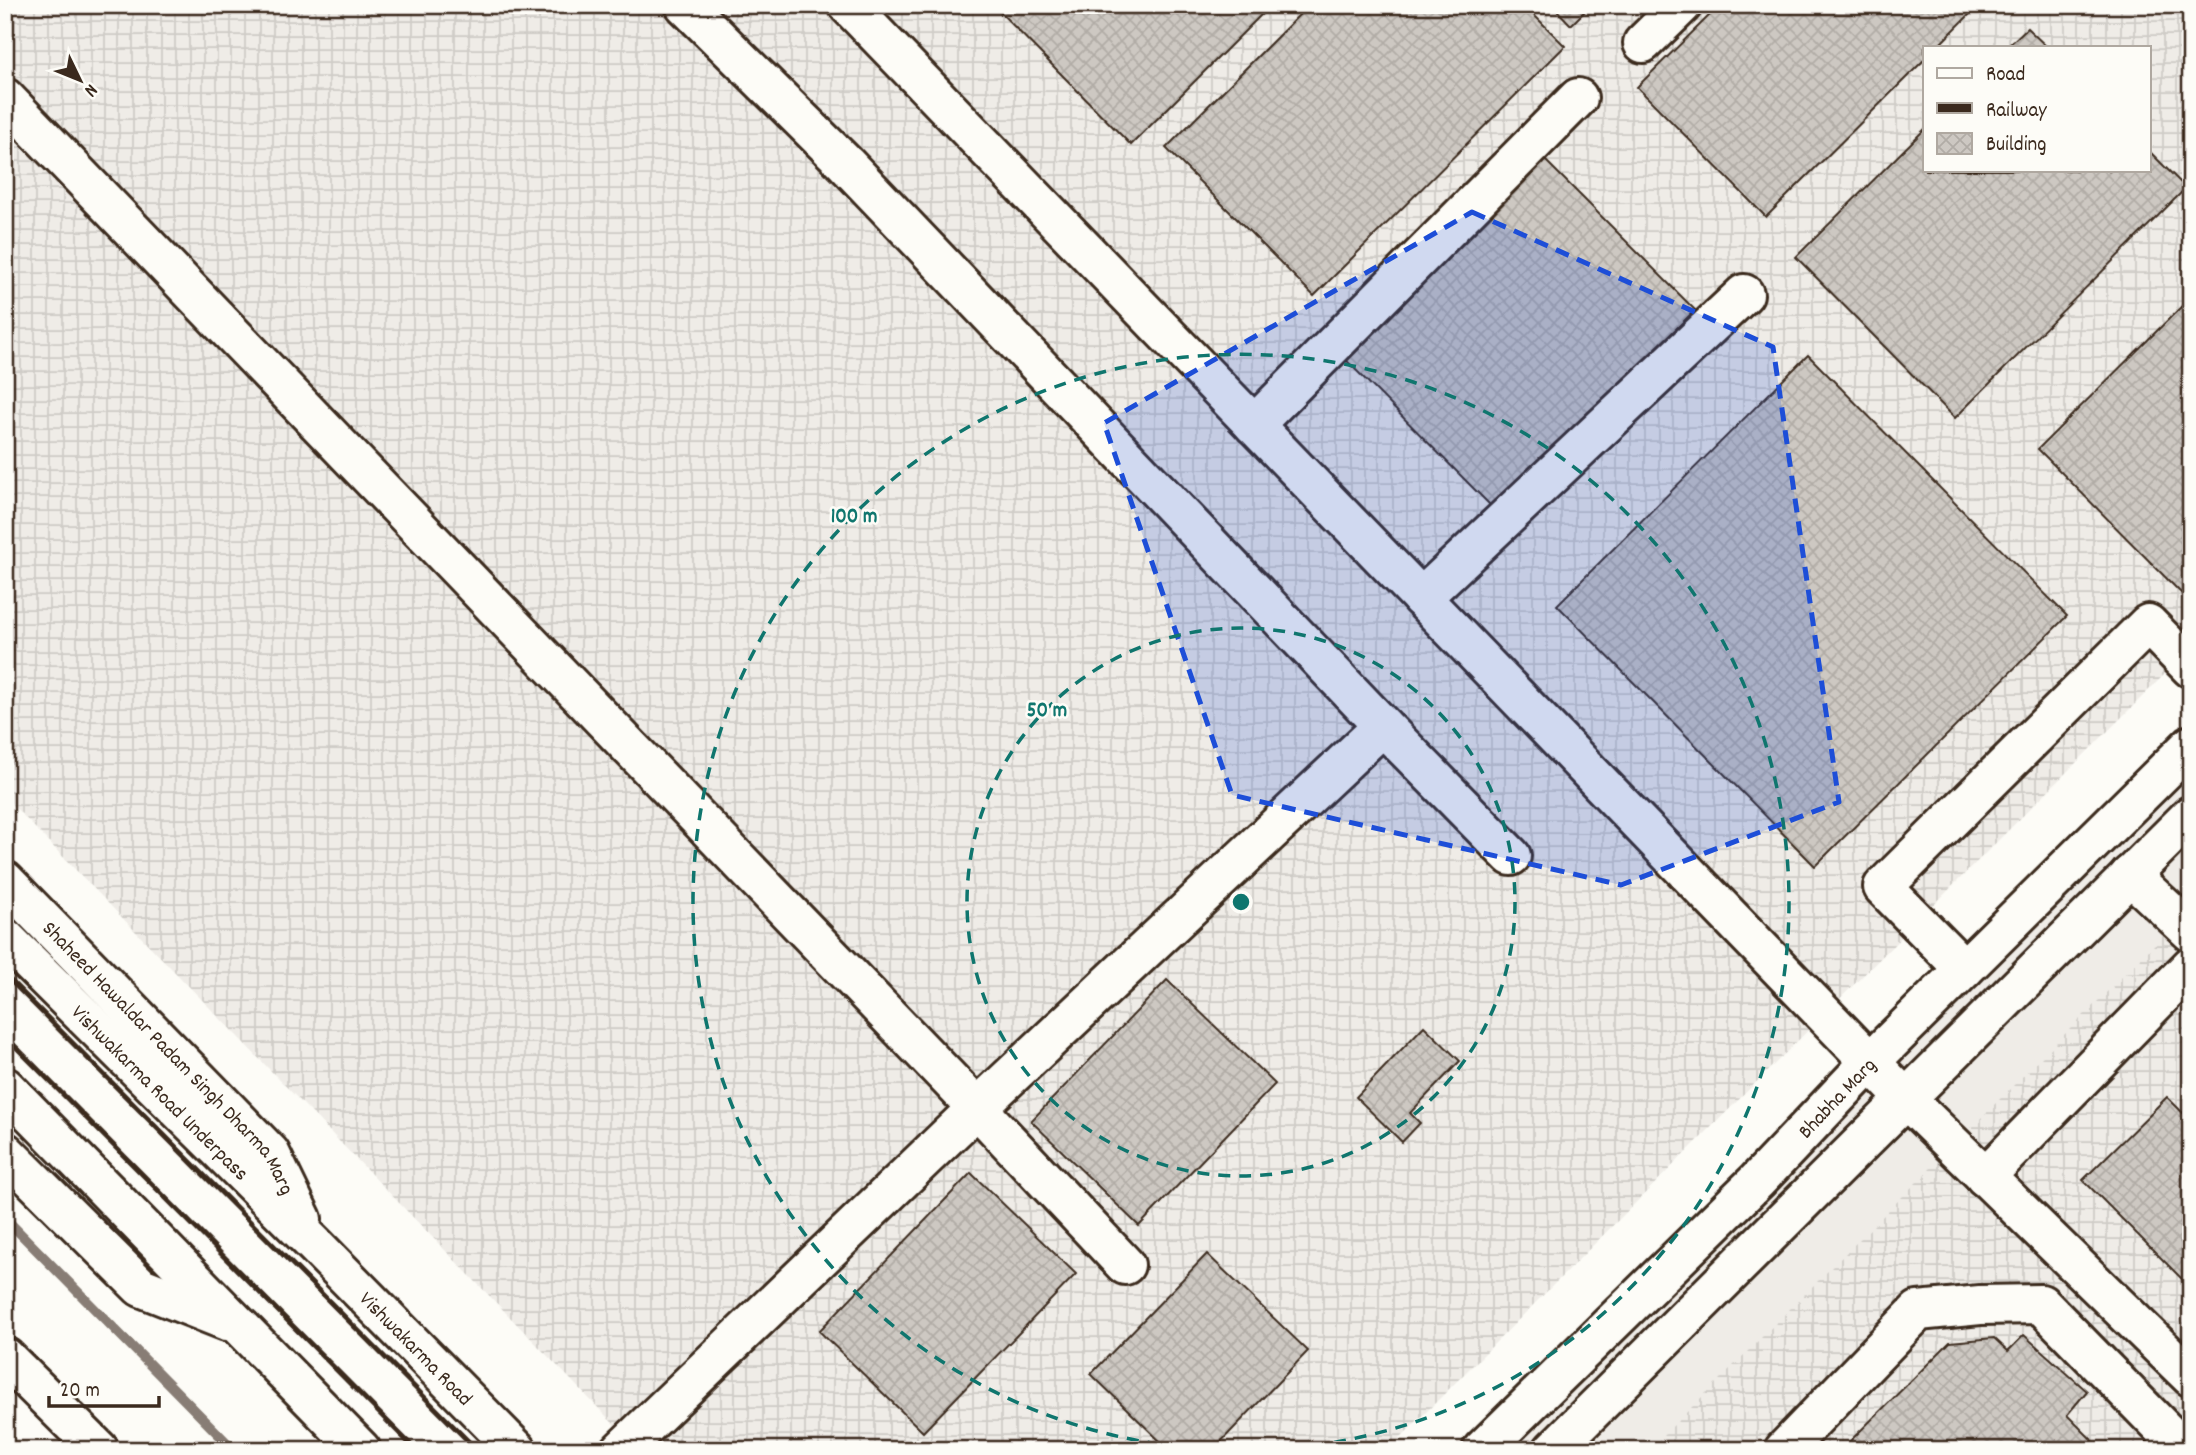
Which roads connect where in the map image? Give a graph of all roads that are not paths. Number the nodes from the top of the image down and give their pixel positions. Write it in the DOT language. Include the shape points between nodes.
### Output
graph roads {
  1 [pos="685,5"];
  2 [pos="848,5"];
  3 [pos="1682,5"];
  4 [pos="1643,43"];
  5 [pos="5,98"];
  6 [pos="1578,98"];
  7 [pos="1744,294"];
  8 [pos="1254,425"];
  9 [pos="1421,598"];
  10 [pos="2191,668"];
  11 [pos="1383,726"];
  12 [pos="2191,745"];
  13 [pos="2191,815"];
  14 [pos="1511,856"];
  15 [pos="2130,875"];
  16 [pos="5,881"];
  17 [pos="2191,932"];
  18 [pos="5,938"];
  19 [pos="2191,966"];
  20 [pos="1964,969"];
  21 [pos="1870,1062"];
  22 [pos="5,1087"];
  23 [pos="1906,1099"];
  24 [pos="977,1108"];
  25 [pos="5,1152"];
  26 [pos="1985,1177"];
  27 [pos="316,1246"];
  28 [pos="1125,1265"];
  29 [pos="239,1326"];
  30 [pos="5,1357"];
  31 [pos="2191,1377"];
  32 [pos="46,1398"];
  33 [pos="5,1401"];
  34 [pos="99,1450"];
  35 [pos="361,1450"];
  36 [pos="517,1450"];
  37 [pos="621,1450"];
  38 [pos="1482,1450"];
  39 [pos="1553,1450"];
  40 [pos="1784,1450"];
  41 [pos="2184,1450"];
  1 -- 11 [label="street" via="846,164"];
  2 -- 8 [label="street"];
  3 -- 4 [label="street"];
  5 -- 24 [label="street"];
  6 -- 8 [label="street"];
  7 -- 9 [label="street"];
  8 -- 9 [label="street"];
  9 -- 21 [label="street"];
  10 -- 20 [label="street" via="2148,624 1883,887"];
  11 -- 14 [label="street"];
  11 -- 24 [label="street"];
  12 -- 20 [label="street, Bhabha Marg"];
  13 -- 15 [label="street"];
  15 -- 17 [label="street"];
  15 -- 23 [label="street"];
  16 -- 27 [label="street, Shaheed Hawaldar Padam Singh Dharma Marg" via="270,1153"];
  18 -- 27 [label="street, Vishwakarma Road Underpass"];
  19 -- 26 [label="street"];
  20 -- 21 [label="street, Bhabha Marg"];
  21 -- 23 [label="street"];
  21 -- 38 [label="street, Bhabha Marg" via="1757,1181"];
  22 -- 29 [label="street"];
  23 -- 26 [label="street"];
  23 -- 39 [label="street"];
  24 -- 28 [label="street"];
  24 -- 37 [label="street"];
  25 -- 29 [label="street" via="141,1287"];
  26 -- 31 [label="street"];
  27 -- 36 [label="street, Vishwakarma Road"];
  29 -- 35 [label="street"];
  30 -- 32 [label="street"];
  32 -- 33 [label="street"];
  32 -- 34 [label="street"];
  40 -- 41 [label="street" via="1918,1311 2041,1304"];
}
